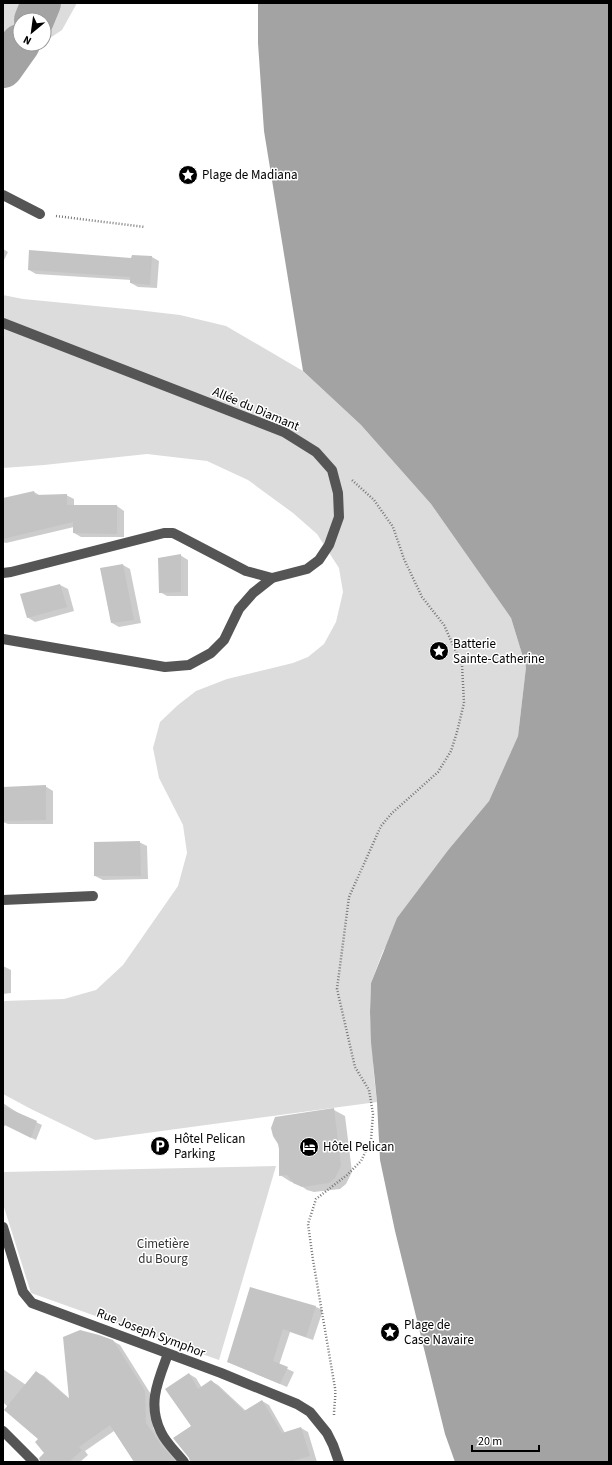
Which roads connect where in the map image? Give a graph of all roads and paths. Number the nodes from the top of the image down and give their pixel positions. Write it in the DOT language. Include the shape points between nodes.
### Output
graph roads {
  1 [pos="3,195"];
  2 [pos="40,214"];
  3 [pos="145,227"];
  4 [pos="3,322"];
  5 [pos="332,470"];
  6 [pos="7,573"];
  7 [pos="272,578"];
  8 [pos="3,638"];
  9 [pos="93,896"];
  10 [pos="3,900"];
  11 [pos="3,1227"];
  12 [pos="168,1354"];
  13 [pos="334,1417"];
  14 [pos="3,1431"];
  15 [pos="34,1462"];
  16 [pos="184,1462"];
  17 [pos="338,1462"];
  1 -- 2 [label="street"];
  2 -- 3 [label="path"];
  4 -- 5 [label="street, Allée du Diamant" via="284,432 316,452"];
  5 -- 7 [label="street, Allée du Diamant" via="338,492 338,517 329,545 319,560 307,570"];
  5 -- 13 [label="path" via="350,479 374,500 393,527 404,559 422,597 444,625 462,665 464,702 451,751 438,772 381,826 349,897 337,989 355,1067 369,1090 373,1114 371,1140 362,1161 316,1199 308,1224 336,1388"];
  6 -- 7 [label="street" via="164,533 173,533 246,572"];
  7 -- 8 [label="street, Allée du Diamant" via="239,609 224,640 212,653 189,665 165,667"];
  9 -- 10 [label="street"];
  11 -- 12 [label="street, Rue Joseph Symphor" via="23,1292 32,1303"];
  12 -- 16 [label="street" via="156,1388 154,1410 161,1433"];
  12 -- 17 [label="street, Rue Joseph Symphor" via="297,1404 310,1412 327,1433"];
  14 -- 15 [label="street"];
}
